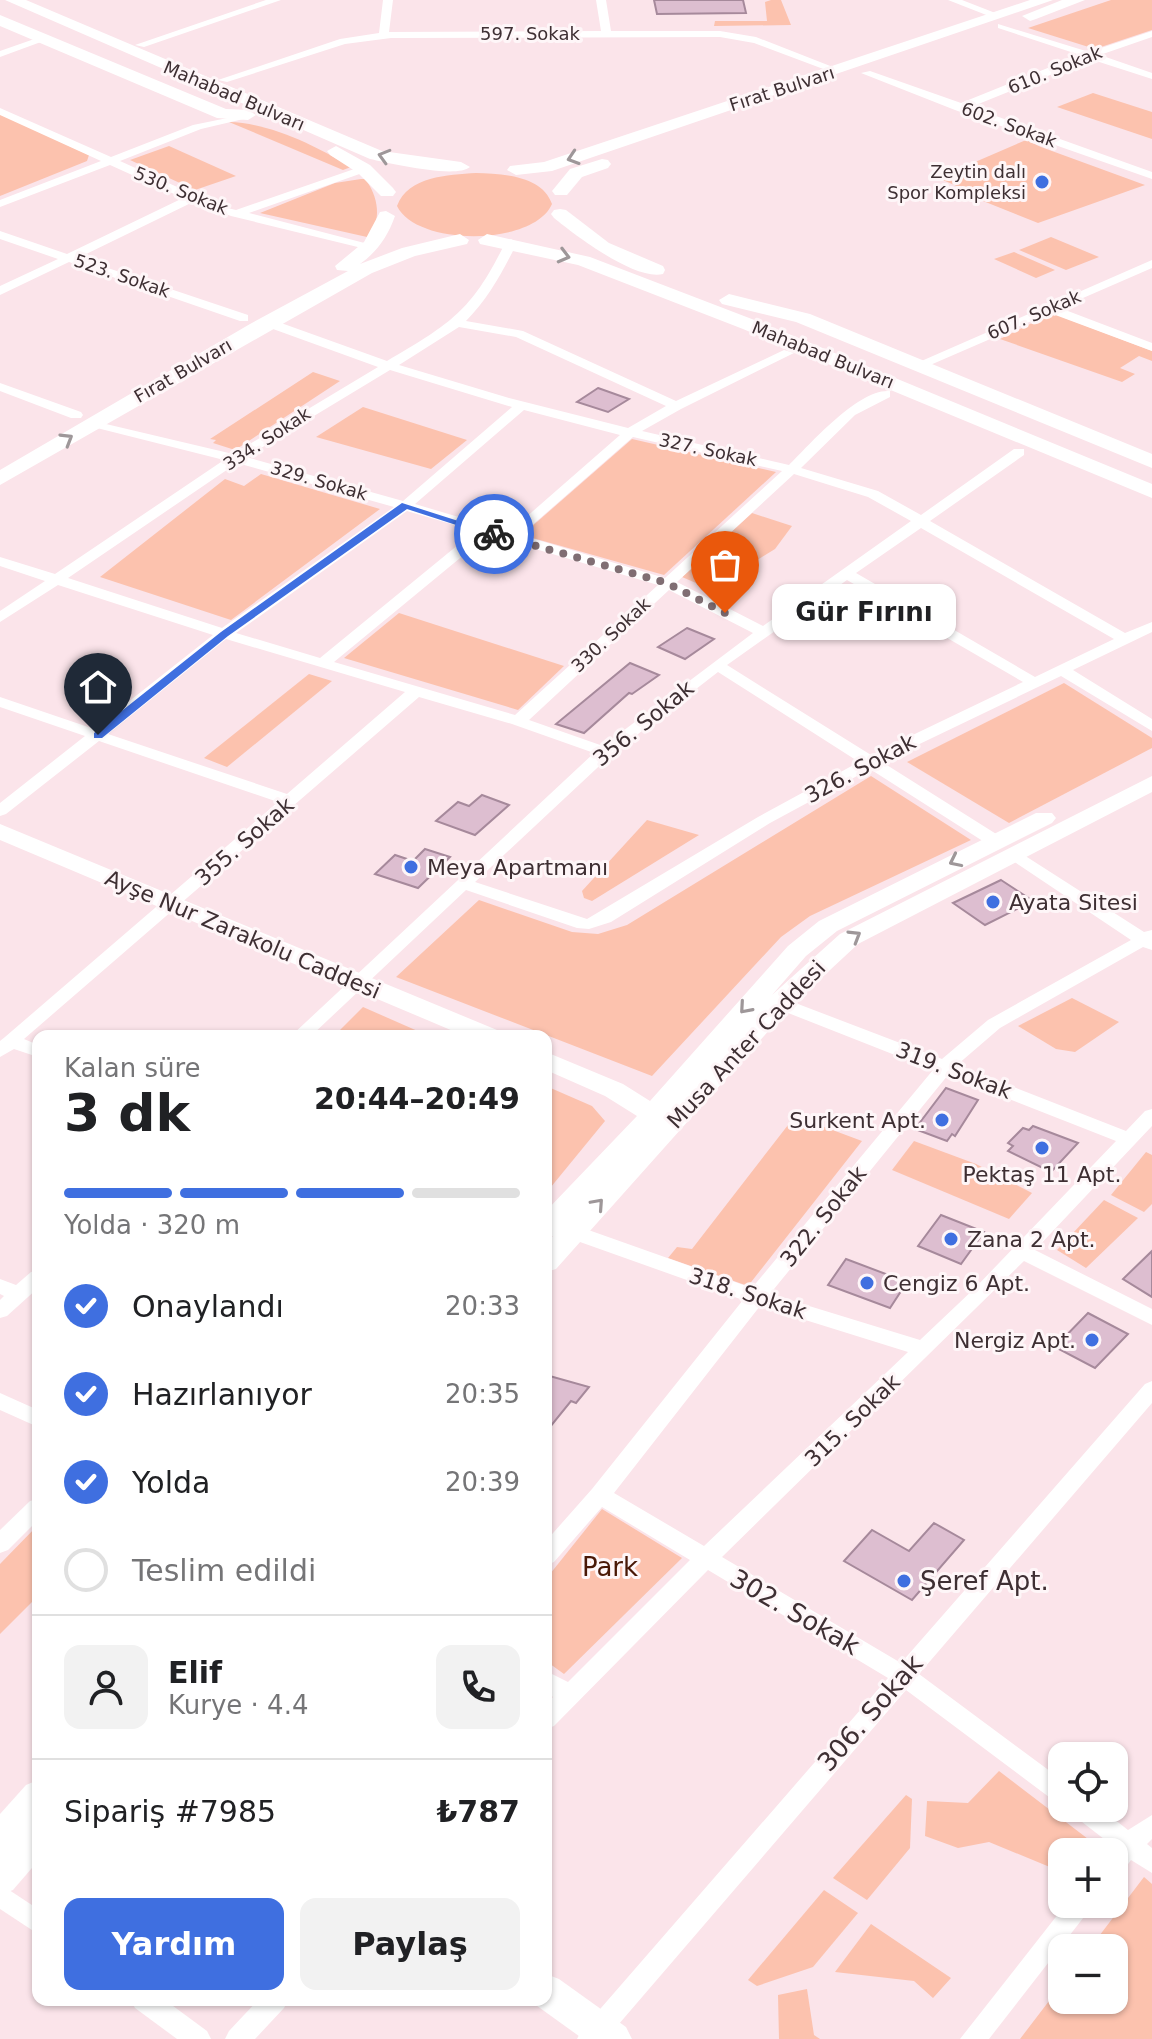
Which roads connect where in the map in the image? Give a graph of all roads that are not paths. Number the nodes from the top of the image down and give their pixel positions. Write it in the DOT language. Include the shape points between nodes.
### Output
graph roads {
  1 [pos="13,0"];
  2 [pos="276,0"];
  3 [pos="388,0"];
  4 [pos="601,0"];
  5 [pos="953,0"];
  6 [pos="1045,0"];
  7 [pos="1077,0"];
  8 [pos="0,10"];
  9 [pos="38,11"];
  10 [pos="0,20"];
  11 [pos="1000,21"];
  12 [pos="606,34"];
  13 [pos="1152,34"];
  14 [pos="384,35"];
  15 [pos="44,39"];
  16 [pos="140,45"];
  17 [pos="0,54"];
  18 [pos="1090,55"];
  19 [pos="838,71"];
  20 [pos="866,73"];
  21 [pos="1152,76"];
  22 [pos="223,80"];
  23 [pos="959,108"];
  24 [pos="0,111"];
  25 [pos="272,112"];
  26 [pos="248,115"];
  27 [pos="105,160"];
  28 [pos="489,168"];
  29 [pos="364,169"];
  30 [pos="1152,176"];
  31 [pos="398,184"];
  32 [pos="561,191"];
  33 [pos="192,198"];
  34 [pos="0,204"];
  35 [pos="235,214"];
  36 [pos="560,214"];
  37 [pos="386,216"];
  38 [pos="0,235"];
  39 [pos="460,240"];
  40 [pos="487,240"];
  41 [pos="511,243"];
  42 [pos="370,246"];
  43 [pos="66,257"];
  44 [pos="1152,264"];
  45 [pos="358,266"];
  46 [pos="0,291"];
  47 [pos="720,305"];
  48 [pos="1049,308"];
  49 [pos="244,318"];
  50 [pos="266,322"];
  51 [pos="458,323"];
  52 [pos="1152,347"];
  53 [pos="788,353"];
  54 [pos="388,365"];
  55 [pos="916,366"];
  56 [pos="0,387"];
  57 [pos="885,394"];
  58 [pos="676,406"];
  59 [pos="520,407"];
  60 [pos="85,419"];
  61 [pos="630,433"];
  62 [pos="1019,452"];
  63 [pos="0,458"];
  64 [pos="235,458"];
  65 [pos="1152,462"];
  66 [pos="792,469"];
  67 [pos="1152,474"];
  68 [pos="0,479"];
  69 [pos="1152,492"];
  70 [pos="406,505"];
  71 [pos="1152,509"];
  72 [pos="920,521"];
  73 [pos="484,531"];
  74 [pos="510,538"];
  75 [pos="0,561"];
  76 [pos="847,574"];
  77 [pos="56,580"];
  78 [pos="667,583"];
  79 [pos="0,618"];
  80 [pos="1152,626"];
  81 [pos="765,633"];
  82 [pos="224,634"];
  83 [pos="1123,638"];
  84 [pos="323,663"];
  85 [pos="717,665"];
  86 [pos="1060,669"];
  87 [pos="1033,682"];
  88 [pos="415,692"];
  89 [pos="0,702"];
  90 [pos="518,721"];
  91 [pos="1152,726"];
  92 [pos="98,735"];
  93 [pos="605,752"];
  94 [pos="868,763"];
  95 [pos="1152,767"];
  96 [pos="1152,783"];
  97 [pos="290,801"];
  98 [pos="0,811"];
  99 [pos="0,831"];
  100 [pos="1004,847"];
  101 [pos="464,884"];
  102 [pos="172,904"];
  103 [pos="1149,940"];
  104 [pos="356,983"];
  105 [pos="779,1003"];
  106 [pos="306,1030"];
  107 [pos="473,1030"];
  108 [pos="5,1046"];
  109 [pos="32,1050"];
  110 [pos="552,1063"];
  111 [pos="945,1066"];
  112 [pos="1152,1115"];
  113 [pos="664,1118"];
  114 [pos="1129,1139"];
  115 [pos="553,1227"];
  116 [pos="1023,1252"];
  117 [pos="32,1280"];
  118 [pos="9,1290"];
  119 [pos="756,1297"];
  120 [pos="0,1311"];
  121 [pos="1152,1318"];
  122 [pos="924,1349"];
  123 [pos="1148,1400"];
  124 [pos="0,1401"];
  125 [pos="32,1416"];
  126 [pos="600,1495"];
  127 [pos="32,1513"];
  128 [pos="0,1544"];
  129 [pos="552,1549"];
  130 [pos="705,1559"];
  131 [pos="903,1675"];
  132 [pos="552,1684"];
  133 [pos="569,1695"];
  134 [pos="552,1713"];
  135 [pos="1048,1783"];
  136 [pos="32,1802"];
  137 [pos="1101,1822"];
  138 [pos="1152,1825"];
  139 [pos="0,1839"];
  140 [pos="32,1843"];
  141 [pos="1130,1843"];
  142 [pos="1128,1846"];
  143 [pos="1152,1862"];
  144 [pos="0,1879"];
  145 [pos="0,1895"];
  146 [pos="1070,1918"];
  147 [pos="32,1919"];
  148 [pos="552,1996"];
  149 [pos="152,2006"];
  150 [pos="269,2006"];
  151 [pos="600,2036"];
  152 [pos="198,2039"];
  153 [pos="238,2039"];
  154 [pos="973,2039"];
  1 -- 9 [label="main road, Mahabad Bulvarı"];
  2 -- 16 [label="street"];
  3 -- 14 [label="street"];
  4 -- 12 [label="street"];
  5 -- 11 [label="street"];
  6 -- 11 [label="main road, Fırat Bulvarı"];
  7 -- 11 [label="main road, Fırat Bulvarı"];
  8 -- 26 [label="main road, Mahabad Bulvarı"];
  9 -- 16 [label="main road" via="70,17"];
  9 -- 25 [label="main road, Mahabad Bulvarı"];
  10 -- 15 [label="main road"];
  11 -- 18 [label="street"];
  11 -- 19 [label="main road, Fırat Bulvarı"];
  11 -- 20 [label="main road, Fırat Bulvarı"];
  12 -- 14 [label="street, 597. Sokak"];
  12 -- 19 [label="street, 597. Sokak" via="738,36"];
  13 -- 18 [label="street, 610. Sokak"];
  14 -- 22 [label="street, 597. Sokak" via="344,41"];
  15 -- 17 [label="street"];
  15 -- 26 [label="main road" via="223,114"];
  16 -- 22 [label="main road"];
  18 -- 21 [label="street"];
  18 -- 23 [label="street, 610. Sokak"];
  19 -- 28 [label="main road, Fırat Bulvarı, one-way" via="546,167"];
  20 -- 23 [label="street, 602. Sokak"];
  20 -- 32 [label="main road, Fırat Bulvarı" via="576,173"];
  22 -- 25 [label="main road" via="268,101"];
  23 -- 30 [label="street, 602. Sokak"];
  24 -- 27 [label="street, 530. Sokak"];
  28 -- 25 [label="main road, Mahabad Bulvarı, one-way" via="376,155"];
  26 -- 27 [label="street"];
  26 -- 29 [label="main road, Mahabad Bulvarı" via="328,147"];
  27 -- 33 [label="street, 530. Sokak"];
  27 -- 34 [label="street"];
  28 -- 31 [label="main road"];
  28 -- 32 [label="main road" via="535,175"];
  29 -- 31 [label="main road, Mahabad Bulvarı"];
  29 -- 35 [label="street"];
  31 -- 37 [label="main road" via="382,200"];
  32 -- 36 [label="main road" via="565,203"];
  33 -- 35 [label="street, 530. Sokak"];
  33 -- 43 [label="street"];
  35 -- 42 [label="street, 530. Sokak"];
  36 -- 40 [label="main road" via="537,229"];
  36 -- 47 [label="main road, Mahabad Bulvarı" via="602,247"];
  37 -- 39 [label="main road" via="410,231"];
  37 -- 42 [label="main road, Fırat Bulvarı"];
  38 -- 43 [label="street, 523. Sokak"];
  39 -- 40 [label="main road"];
  39 -- 45 [label="main road, Fırat Bulvarı"];
  40 -- 41 [label="main road, Mahabad Bulvarı"];
  41 -- 47 [label="main road, Mahabad Bulvarı, one-way"];
  41 -- 51 [label="street, 334. Sokak" via="494,281"];
  42 -- 45 [label="main road, Fırat Bulvarı"];
  43 -- 46 [label="street"];
  43 -- 49 [label="street, 523. Sokak"];
  44 -- 48 [label="street, 607. Sokak"];
  45 -- 49 [label="main road, Fırat Bulvarı"];
  45 -- 50 [label="main road, Fırat Bulvarı"];
  47 -- 53 [label="main road" via="720,322"];
  47 -- 55 [label="main road" via="803,318"];
  47 -- 67 [label="main road, Mahabad Bulvarı"];
  47 -- 69 [label="main road, Mahabad Bulvarı"];
  48 -- 52 [label="street"];
  48 -- 55 [label="street, 607. Sokak"];
  49 -- 60 [label="main road, Fırat Bulvarı"];
  50 -- 54 [label="street, 327. Sokak"];
  50 -- 60 [label="main road, Fırat Bulvarı"];
  51 -- 54 [label="street, 334. Sokak"];
  51 -- 58 [label="street" via="519,334"];
  53 -- 57 [label="main road"];
  53 -- 58 [label="street"];
  54 -- 59 [label="street, 327. Sokak"];
  54 -- 64 [label="street, 334. Sokak"];
  55 -- 65 [label="main road"];
  56 -- 60 [label="street, 329. Sokak"];
  57 -- 62 [label="main road"];
  57 -- 66 [label="street, 330. Sokak" via="850,412"];
  58 -- 61 [label="street"];
  59 -- 61 [label="street, 327. Sokak"];
  59 -- 70 [label="street"];
  60 -- 63 [label="main road, Fırat Bulvarı"];
  60 -- 64 [label="street, 329. Sokak"];
  68 -- 60 [label="main road, Fırat Bulvarı, one-way"];
  61 -- 66 [label="street, 327. Sokak"];
  61 -- 74 [label="street"];
  62 -- 71 [label="main road"];
  62 -- 72 [label="street, 356. Sokak"];
  64 -- 70 [label="street, 329. Sokak"];
  64 -- 77 [label="street, 334. Sokak"];
  66 -- 72 [label="street, 327. Sokak" via="866,491"];
  66 -- 78 [label="street, 330. Sokak"];
  70 -- 73 [label="street, 329. Sokak"];
  70 -- 82 [label="street"];
  72 -- 76 [label="street, 356. Sokak"];
  72 -- 83 [label="street, 327. Sokak"];
  73 -- 74 [label="street, 329. Sokak"];
  73 -- 84 [label="street"];
  74 -- 78 [label="street, 329. Sokak"];
  75 -- 77 [label="street"];
  76 -- 81 [label="street, 356. Sokak"];
  76 -- 87 [label="street"];
  77 -- 79 [label="street, 334. Sokak"];
  77 -- 82 [label="street"];
  78 -- 81 [label="street, 329. Sokak"];
  78 -- 90 [label="street, 330. Sokak"];
  80 -- 83 [label="street, 326. Sokak"];
  81 -- 85 [label="street, 356. Sokak"];
  82 -- 84 [label="street"];
  82 -- 92 [label="street"];
  83 -- 86 [label="street, 326. Sokak"];
  84 -- 88 [label="street"];
  85 -- 93 [label="street, 356. Sokak"];
  85 -- 94 [label="street"];
  86 -- 87 [label="street, 326. Sokak"];
  86 -- 91 [label="street"];
  87 -- 94 [label="street, 326. Sokak"];
  88 -- 90 [label="street"];
  88 -- 97 [label="street, 355. Sokak"];
  89 -- 92 [label="street"];
  90 -- 93 [label="street"];
  92 -- 97 [label="street"];
  92 -- 98 [label="street"];
  93 -- 101 [label="street, 356. Sokak"];
  94 -- 100 [label="street"];
  94 -- 101 [label="street, 326. Sokak" via="759,823 625,909 589,924"];
  95 -- 100 [label="main road, Musa Anter Caddesi"];
  96 -- 100 [label="main road, Musa Anter Caddesi"];
  97 -- 102 [label="street, 355. Sokak"];
  99 -- 102 [label="main road, Ayşe Nur Zarakolu Caddesi"];
  100 -- 103 [label="street"];
  105 -- 100 [label="main road, Musa Anter Caddesi, one-way" via="849,939"];
  100 -- 113 [label="main road, Musa Anter Caddesi, one-way" via="864,906 807,942 743,1009"];
  101 -- 104 [label="street, 356. Sokak"];
  102 -- 104 [label="main road, Ayşe Nur Zarakolu Caddesi"];
  102 -- 108 [label="street, 355. Sokak"];
  103 -- 111 [label="street, 322. Sokak" via="994,1024"];
  104 -- 106 [label="street, 356. Sokak"];
  104 -- 107 [label="main road, Ayşe Nur Zarakolu Caddesi"];
  105 -- 111 [label="street, 319. Sokak"];
  105 -- 113 [label="main road, Musa Anter Caddesi"];
  108 -- 109 [label="street"];
  110 -- 113 [label="main road"];
  111 -- 114 [label="street, 319. Sokak"];
  111 -- 119 [label="street, 322. Sokak"];
  112 -- 114 [label="street, 315. Sokak"];
  113 -- 115 [label="main road, Musa Anter Caddesi"];
  114 -- 116 [label="street, 315. Sokak"];
  115 -- 119 [label="street, 318. Sokak"];
  116 -- 121 [label="street"];
  116 -- 122 [label="street, 315. Sokak"];
  117 -- 118 [label="street"];
  118 -- 120 [label="street"];
  119 -- 122 [label="street, 318. Sokak"];
  119 -- 126 [label="street, 322. Sokak"];
  122 -- 130 [label="street, 315. Sokak"];
  123 -- 131 [label="street, 306. Sokak"];
  124 -- 125 [label="street"];
  126 -- 129 [label="street, 322. Sokak"];
  126 -- 130 [label="street, 302. Sokak"];
  127 -- 128 [label="street"];
  130 -- 131 [label="street, 302. Sokak"];
  130 -- 133 [label="street, 315. Sokak"];
  131 -- 135 [label="street, 302. Sokak"];
  131 -- 151 [label="street, 306. Sokak"];
  132 -- 133 [label="street"];
  133 -- 134 [label="street, 315. Sokak"];
  136 -- 139 [label="main road"];
  137 -- 141 [label="street"];
  138 -- 141 [label="street"];
  140 -- 144 [label="main road"];
  141 -- 142 [label="street"];
  141 -- 143 [label="street"];
  145 -- 147 [label="street"];
  146 -- 154 [label="street"];
  148 -- 151 [label="main road"];
  149 -- 152 [label="street"];
  150 -- 153 [label="street"];
}
